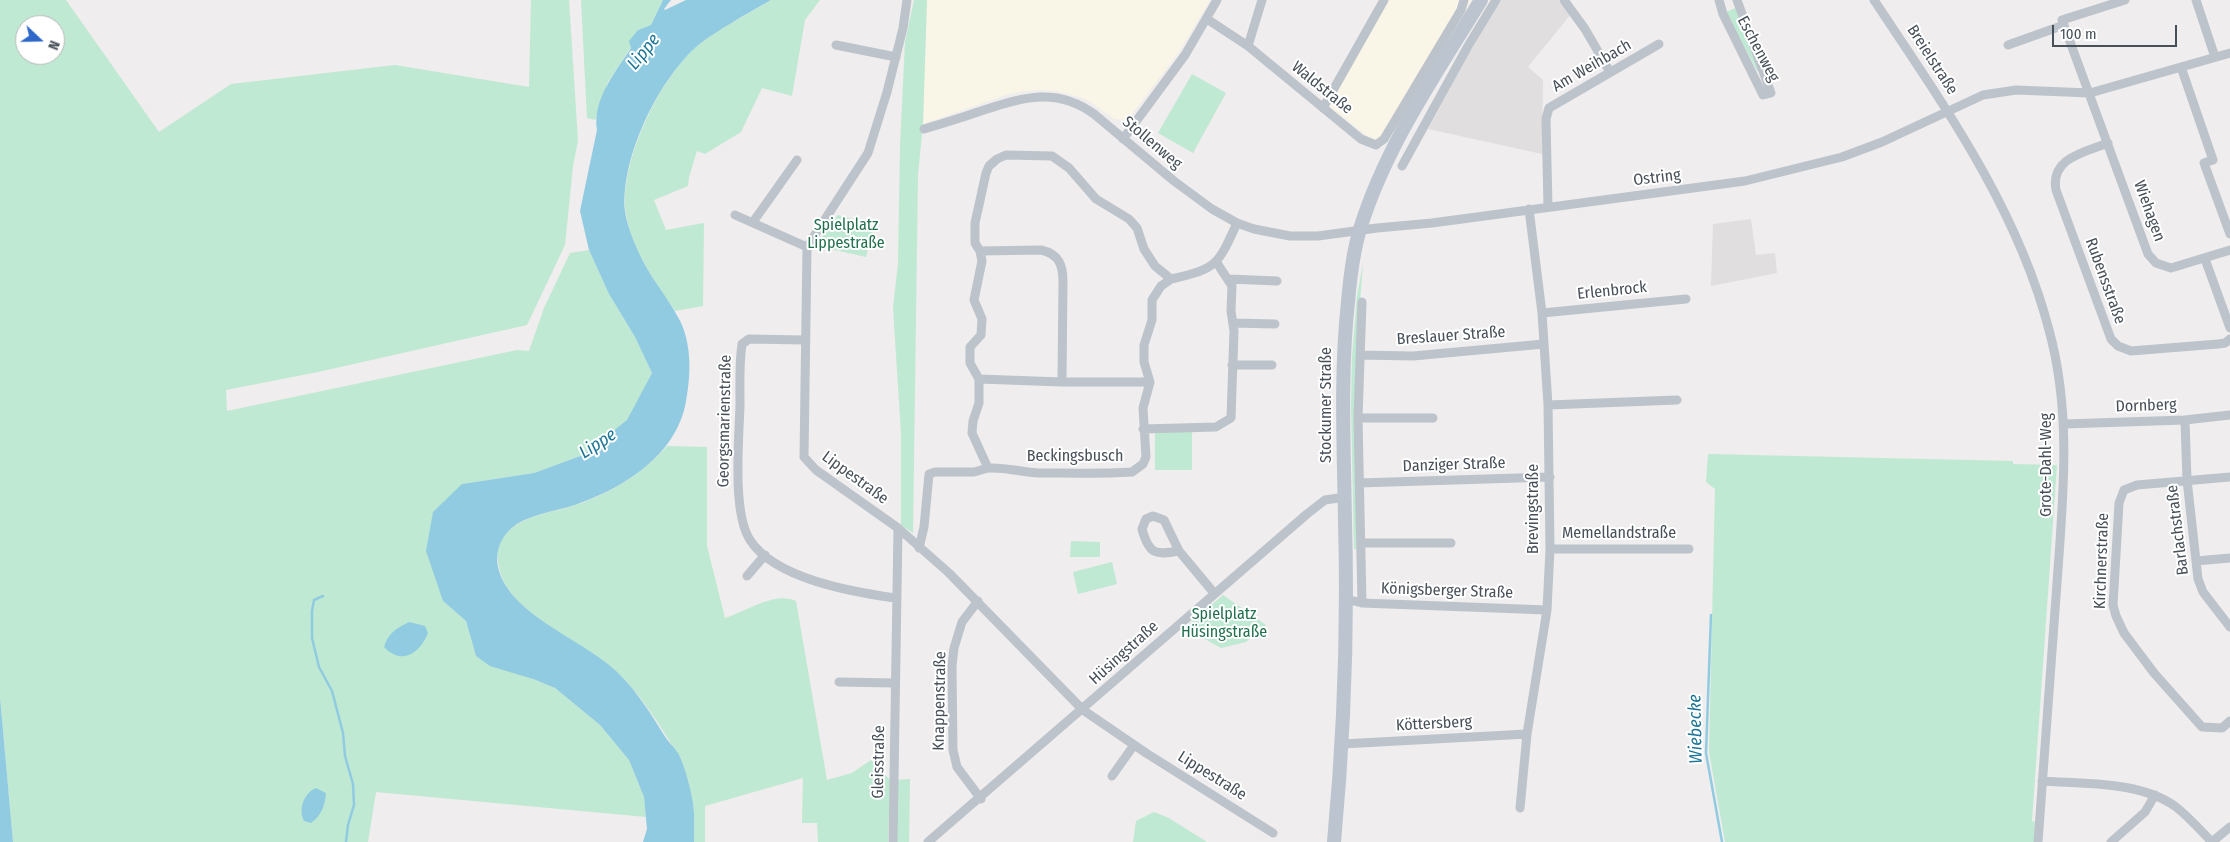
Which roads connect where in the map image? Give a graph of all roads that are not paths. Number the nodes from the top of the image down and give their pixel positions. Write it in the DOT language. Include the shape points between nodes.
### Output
graph roads {
  1 [pos="907,0"];
  2 [pos="1217,0"];
  3 [pos="1262,0"];
  4 [pos="1384,0"];
  5 [pos="1464,0"];
  6 [pos="1481,0"];
  7 [pos="1496,0"];
  8 [pos="1564,0"];
  9 [pos="1733,0"];
  10 [pos="1737,0"];
  11 [pos="1874,0"];
  12 [pos="2125,0"];
  13 [pos="2196,0"];
  14 [pos="1720,2"];
  15 [pos="1207,19"];
  16 [pos="2064,25"];
  17 [pos="1658,44"];
  18 [pos="836,45"];
  19 [pos="2008,45"];
  20 [pos="1248,46"];
  21 [pos="2230,53"];
  22 [pos="896,57"];
  23 [pos="2215,57"];
  24 [pos="2181,68"];
  25 [pos="1610,72"];
  26 [pos="2090,93"];
  27 [pos="1323,108"];
  28 [pos="1948,112"];
  29 [pos="924,129"];
  30 [pos="1123,139"];
  31 [pos="2108,143"];
  32 [pos="797,160"];
  33 [pos="1402,166"];
  34 [pos="1548,207"];
  35 [pos="1529,209"];
  36 [pos="736,215"];
  37 [pos="753,222"];
  38 [pos="1237,223"];
  39 [pos="1360,231"];
  40 [pos="2230,234"];
  41 [pos="807,247"];
  42 [pos="2230,250"];
  43 [pos="980,251"];
  44 [pos="2205,259"];
  45 [pos="1217,263"];
  46 [pos="1171,279"];
  47 [pos="1229,279"];
  48 [pos="1277,281"];
  49 [pos="1686,299"];
  50 [pos="1362,302"];
  51 [pos="1542,313"];
  52 [pos="1233,323"];
  53 [pos="1275,324"];
  54 [pos="2230,328"];
  55 [pos="2230,339"];
  56 [pos="804,340"];
  57 [pos="1544,344"];
  58 [pos="1360,355"];
  59 [pos="1232,365"];
  60 [pos="1272,366"];
  61 [pos="979,379"];
  62 [pos="1062,382"];
  63 [pos="1150,382"];
  64 [pos="1677,400"];
  65 [pos="1548,405"];
  66 [pos="2230,415"];
  67 [pos="1358,418"];
  68 [pos="1433,418"];
  69 [pos="2185,420"];
  70 [pos="2064,424"];
  71 [pos="1143,429"];
  72 [pos="988,468"];
  73 [pos="1550,477"];
  74 [pos="2230,477"];
  75 [pos="2187,480"];
  76 [pos="1359,483"];
  77 [pos="1345,497"];
  78 [pos="898,528"];
  79 [pos="1361,543"];
  80 [pos="1451,543"];
  81 [pos="919,548"];
  82 [pos="1550,549"];
  83 [pos="1689,549"];
  84 [pos="1180,551"];
  85 [pos="765,555"];
  86 [pos="2230,558"];
  87 [pos="2196,561"];
  88 [pos="747,576"];
  89 [pos="1214,594"];
  90 [pos="896,598"];
  91 [pos="1346,599"];
  92 [pos="978,601"];
  93 [pos="1362,603"];
  94 [pos="1547,610"];
  95 [pos="2230,627"];
  96 [pos="839,682"];
  97 [pos="894,683"];
  98 [pos="1083,710"];
  99 [pos="2230,721"];
  100 [pos="1527,734"];
  101 [pos="1342,744"];
  102 [pos="1134,745"];
  103 [pos="1112,776"];
  104 [pos="2042,781"];
  105 [pos="2155,795"];
  106 [pos="981,798"];
  107 [pos="1520,808"];
  108 [pos="2230,827"];
  109 [pos="1274,833"];
  110 [pos="893,842"];
  111 [pos="928,842"];
  112 [pos="1334,842"];
  113 [pos="2038,842"];
  114 [pos="2111,842"];
  115 [pos="2212,842"];
  1 -- 22 [label="street"];
  2 -- 15 [label="street"];
  3 -- 20 [label="street"];
  4 -- 27 [label="street"];
  5 -- 27 [label="street, Waldstraße" via="1380,143 1371,145"];
  6 -- 39 [label="main road, Stockumer Straße" via="1405,125 1374,188"];
  7 -- 33 [label="street"];
  8 -- 25 [label="street"];
  9 -- 14 [label="street, Eschenweg"];
  10 -- 14 [label="street, Eschenweg" via="1771,93 1763,95"];
  11 -- 28 [label="street, Breielstraße"];
  12 -- 16 [label="street" via="2062,20"];
  13 -- 23 [label="street"];
  15 -- 20 [label="street, Waldstraße"];
  15 -- 30 [label="street" via="1185,55"];
  16 -- 19 [label="street"];
  16 -- 26 [label="street, Wiehagen"];
  17 -- 25 [label="street, Am Weihbach"];
  18 -- 22 [label="street"];
  20 -- 27 [label="street, Waldstraße"];
  21 -- 23 [label="street"];
  22 -- 41 [label="street" via="868,153"];
  23 -- 24 [label="street"];
  24 -- 26 [label="street"];
  24 -- 40 [label="street" via="2213,160 2204,163"];
  25 -- 34 [label="street, Am Weihbach" via="1549,108 1546,114"];
  26 -- 28 [label="street" via="1995,92"];
  26 -- 31 [label="street, Wiehagen"];
  28 -- 34 [label="street, Ostring" via="1842,157 1795,170 1745,181"];
  28 -- 70 [label="street, Grote-Dahl-Weg" via="2001,202 2033,277 2052,341"];
  29 -- 30 [label="street, Stollenweg" via="1012,101 1042,96 1079,104"];
  30 -- 38 [label="street, Stollenweg" via="1193,196"];
  31 -- 44 [label="street, Wiehagen" via="2151,259 2171,268"];
  31 -- 55 [label="street, Rubensstraße" via="2066,160 2059,167 2055,181 2111,339 2131,351 2218,344"];
  32 -- 37 [label="street"];
  34 -- 35 [label="street, Ostring"];
  35 -- 39 [label="street, Ostring"];
  35 -- 51 [label="street, Brevingstraße"];
  36 -- 37 [label="street"];
  37 -- 41 [label="street"];
  38 -- 39 [label="street, Stollenweg" via="1274,234 1303,237"];
  38 -- 45 [label="street"];
  39 -- 77 [label="main road, Stockumer Straße" via="1350,284 1344,345"];
  41 -- 56 [label="street, Lippestraße"];
  42 -- 44 [label="street, Wiehagen"];
  43 -- 46 [label="street" via="975,243 976,223 989,166 1006,155 1052,156 1069,168 1096,199 1129,218 1155,266"];
  43 -- 61 [label="street" via="982,261 974,300 982,319 980,335 970,347 970,363"];
  43 -- 62 [label="street" via="1041,250 1059,259 1064,282"];
  44 -- 54 [label="street"];
  45 -- 46 [label="street" via="1191,275"];
  45 -- 47 [label="street"];
  46 -- 63 [label="street, Beckingsbusch" via="1161,286 1152,300 1152,320 1144,345 1144,362"];
  47 -- 48 [label="street"];
  47 -- 52 [label="street"];
  49 -- 51 [label="street, Erlenbrock"];
  50 -- 58 [label="street, Stockumer Straße"];
  51 -- 57 [label="street, Brevingstraße"];
  52 -- 53 [label="street"];
  52 -- 59 [label="street"];
  56 -- 78 [label="street, Lippestraße" via="804,457 816,470"];
  56 -- 85 [label="street, Georgsmarienstraße" via="749,339 742,344 738,456 742,521 750,540"];
  57 -- 58 [label="street, Breslauer Straße" via="1414,356"];
  57 -- 65 [label="street, Brevingstraße"];
  58 -- 67 [label="street, Stockumer Straße"];
  59 -- 60 [label="street"];
  59 -- 71 [label="street" via="1232,412 1226,422 1216,427"];
  61 -- 62 [label="street"];
  61 -- 72 [label="street" via="979,403 972,433"];
  62 -- 63 [label="street"];
  63 -- 71 [label="street, Beckingsbusch"];
  64 -- 65 [label="street"];
  65 -- 73 [label="street, Brevingstraße"];
  66 -- 69 [label="street, Dornberg"];
  67 -- 68 [label="street, Stockumer Straße"];
  67 -- 76 [label="street, Stockumer Straße"];
  69 -- 70 [label="street, Dornberg"];
  69 -- 75 [label="street, Barlachstraße"];
  70 -- 104 [label="street, Grote-Dahl-Weg" via="2063,492"];
  71 -- 72 [label="street, Beckingsbusch" via="1146,457 1143,464 1132,472 1040,473 1004,467"];
  72 -- 81 [label="street, Beckingsbusch" via="974,472 929,474"];
  73 -- 76 [label="street, Danziger Straße"];
  73 -- 82 [label="street, Brevingstraße"];
  74 -- 75 [label="street, Kirchnerstraße"];
  75 -- 87 [label="street, Barlachstraße"];
  75 -- 99 [label="street, Kirchnerstraße" via="2129,487 2120,496 2113,605 2124,633 2202,727 2222,728"];
  76 -- 79 [label="street, Stockumer Straße"];
  77 -- 89 [label="street, Hüsingstraße" via="1325,500"];
  77 -- 91 [label="main road, Stockumer Straße"];
  78 -- 81 [label="street, Lippestraße"];
  78 -- 90 [label="street, Gleisstraße"];
  79 -- 80 [label="street"];
  79 -- 93 [label="street, Stockumer Straße"];
  81 -- 92 [label="street, Lippestraße"];
  82 -- 83 [label="street, Memellandstraße"];
  82 -- 94 [label="street, Brevingstraße"];
  84 -- 84 [label="street" via="1164,520 1153,516 1146,519 1142,530 1152,551 1158,554"];
  84 -- 89 [label="street"];
  85 -- 88 [label="street"];
  85 -- 90 [label="street, Georgsmarienstraße" via="790,571 820,583"];
  86 -- 87 [label="street"];
  87 -- 95 [label="street, Barlachstraße" via="2203,592"];
  89 -- 98 [label="street, Hüsingstraße"];
  90 -- 97 [label="street, Gleisstraße"];
  91 -- 93 [label="street, Königsberger Straße"];
  91 -- 101 [label="main road, Stockumer Straße"];
  92 -- 98 [label="street, Lippestraße"];
  92 -- 106 [label="street, Knappenstraße" via="962,622 954,648 953,750 957,767"];
  93 -- 94 [label="street, Königsberger Straße"];
  94 -- 100 [label="street, Brevingstraße"];
  96 -- 97 [label="street"];
  97 -- 110 [label="street, Gleisstraße"];
  98 -- 102 [label="street, Lippestraße"];
  98 -- 106 [label="street, Hüsingstraße"];
  100 -- 101 [label="street, Köttersberg"];
  100 -- 107 [label="street, Brevingstraße"];
  101 -- 112 [label="main road, Stockumer Straße"];
  102 -- 103 [label="street"];
  102 -- 109 [label="street, Lippestraße"];
  104 -- 105 [label="street" via="2096,785"];
  104 -- 113 [label="street, Grote-Dahl-Weg"];
  105 -- 114 [label="street" via="2145,812"];
  105 -- 115 [label="street" via="2177,807"];
  106 -- 111 [label="street, Hüsingstraße"];
  108 -- 115 [label="street"];
}
